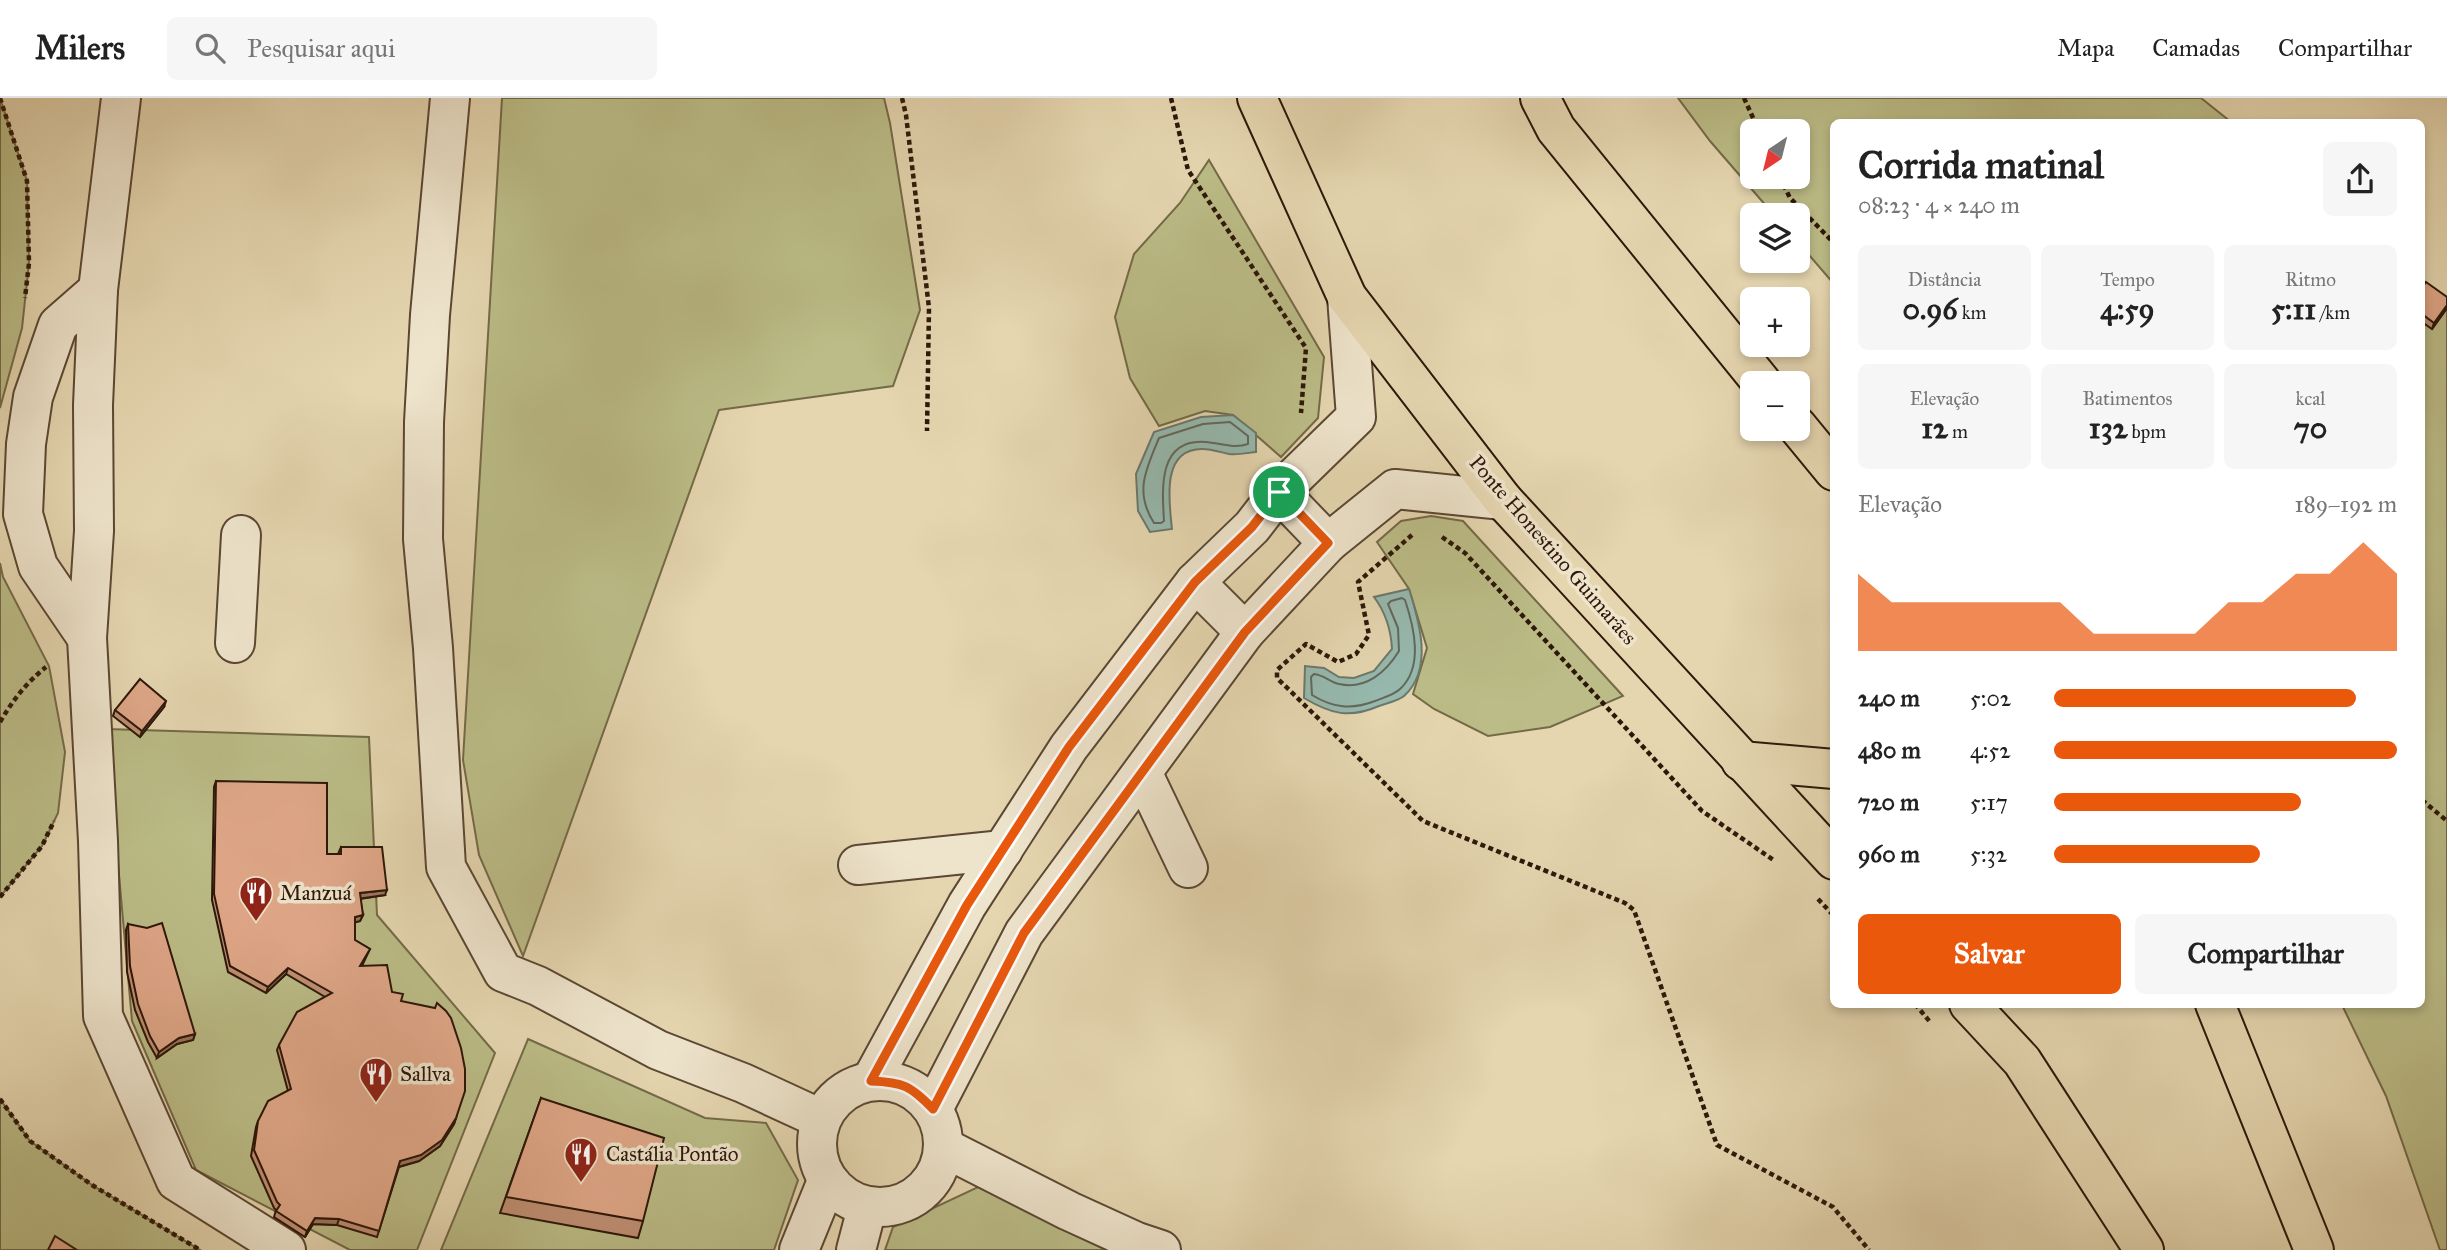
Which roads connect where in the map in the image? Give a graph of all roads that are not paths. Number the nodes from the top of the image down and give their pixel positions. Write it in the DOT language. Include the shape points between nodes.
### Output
graph roads {
  1 [pos="121,98"];
  2 [pos="450,98"];
  3 [pos="1257,98"];
  4 [pos="1541,98"];
  5 [pos="98,290"];
  6 [pos="1347,297"];
  7 [pos="1752,371"];
  8 [pos="1809,441"];
  9 [pos="1830,466"];
  10 [pos="1279,492"];
  11 [pos="1503,500"];
  12 [pos="241,535"];
  13 [pos="1328,543"];
  14 [pos="1195,582"];
  15 [pos="1245,632"];
  16 [pos="87,638"];
  17 [pos="235,643"];
  18 [pos="1741,761"];
  19 [pos="1830,769"];
  20 [pos="1143,774"];
  21 [pos="1003,850"];
  22 [pos="1830,856"];
  23 [pos="858,865"];
  24 [pos="1188,868"];
  25 [pos="1973,1008"];
  26 [pos="2216,1008"];
  27 [pos="871,1081"];
  28 [pos="933,1109"];
  29 [pos="821,1119"];
  30 [pos="945,1148"];
  31 [pos="827,1181"];
  32 [pos="867,1208"];
  33 [pos="286,1250"];
  34 [pos="799,1250"];
  35 [pos="856,1250"];
  36 [pos="1161,1250"];
  37 [pos="2144,1250"];
  38 [pos="2314,1250"];
  1 -- 5 [label="lane"];
  2 -- 29 [label="lane" via="430,314 423,539 446,867 503,972 658,1050"];
  3 -- 6 [label="main road, Ponte Honestino Guimarães"];
  4 -- 7 [label="main road" via="1556,130"];
  5 -- 16 [label="lane" via="94,531"];
  5 -- 16 [label="lane" via="58,325 33,397 23,502 38,566"];
  6 -- 10 [label="lane" via="1356,417"];
  6 -- 11 [label="main road, Ponte Honestino Guimarães"];
  8 -- 9 [label="main road"];
  10 -- 13 [label="lane"];
  10 -- 14 [label="lane" via="1252,527"];
  11 -- 13 [label="lane" via="1395,489"];
  11 -- 18 [label="main road, Ponte Honestino Guimarães"];
  12 -- 17 [label="lane"];
  13 -- 15 [label="lane"];
  14 -- 15 [label="lane"];
  14 -- 21 [label="lane" via="1069,747"];
  15 -- 20 [label="lane"];
  16 -- 33 [label="lane" via="103,1016 176,1181"];
  18 -- 19 [label="main road"];
  18 -- 22 [label="main road, Ponte Honestino Guimarães"];
  20 -- 24 [label="lane"];
  20 -- 28 [label="lane" via="1024,933"];
  21 -- 23 [label="lane"];
  21 -- 27 [label="lane" via="967,905"];
  25 -- 37 [label="main road" via="2022,1061"];
  26 -- 38 [label="main road"];
  27 -- 28 [label="lane" via="895,1082 916,1091"];
  27 -- 29 [label="lane" via="841,1093"];
  28 -- 30 [label="lane"];
  29 -- 31 [label="lane" via="816,1150"];
  30 -- 32 [label="lane" via="932,1183 904,1205"];
  30 -- 36 [label="lane" via="1069,1212"];
  31 -- 32 [label="lane" via="844,1198"];
  31 -- 34 [label="lane"];
  32 -- 35 [label="lane"];
}
